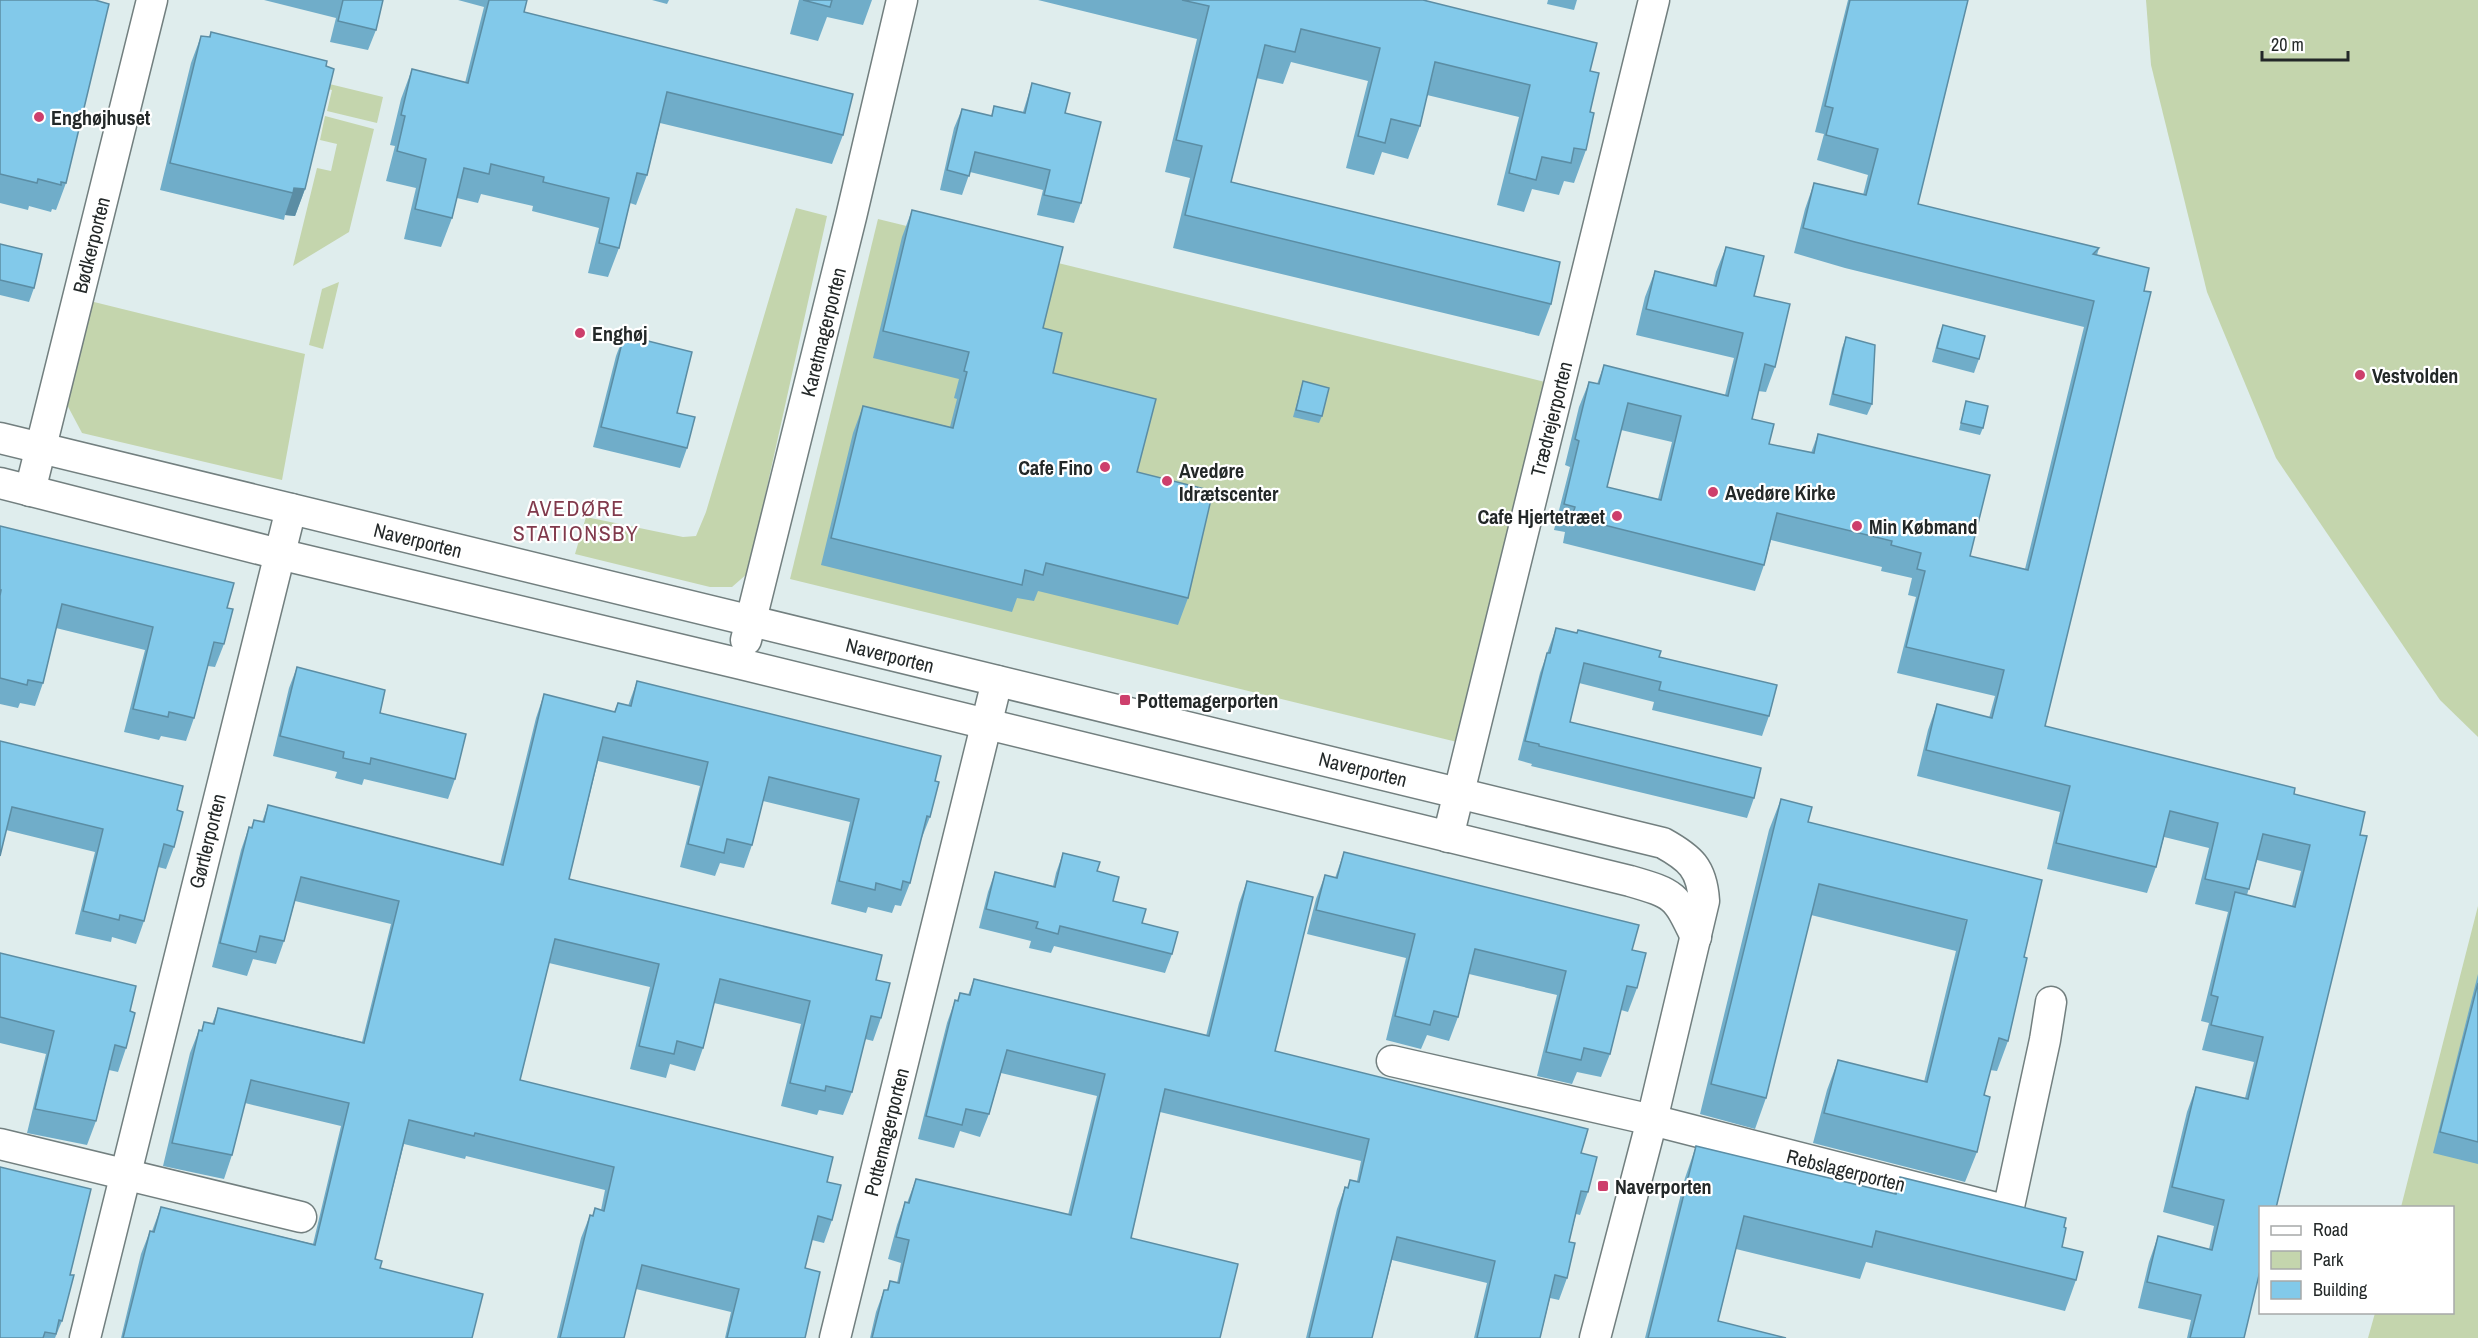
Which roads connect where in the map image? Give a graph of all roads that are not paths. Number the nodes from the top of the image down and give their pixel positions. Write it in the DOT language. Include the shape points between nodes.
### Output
graph roads {
  1 [pos="152,0"];
  2 [pos="902,0"];
  3 [pos="1654,0"];
  4 [pos="0,438"];
  5 [pos="41,448"];
  6 [pos="0,483"];
  7 [pos="30,491"];
  8 [pos="291,509"];
  9 [pos="279,554"];
  10 [pos="751,621"];
  11 [pos="741,664"];
  12 [pos="996,681"];
  13 [pos="986,725"];
  14 [pos="1458,793"];
  15 [pos="1448,837"];
  16 [pos="1696,938"];
  17 [pos="2051,1002"];
  18 [pos="1392,1061"];
  19 [pos="1652,1120"];
  20 [pos="0,1144"];
  21 [pos="125,1174"];
  22 [pos="301,1217"];
  23 [pos="85,1338"];
  24 [pos="835,1338"];
  25 [pos="1595,1338"];
  1 -- 5 [label="street, Bødkerporten"];
  2 -- 10 [label="street, Karetmagerporten"];
  3 -- 14 [label="street, Trædrejerporten"];
  4 -- 5 [label="street, Naverporten"];
  5 -- 7 [label="street, Bødkerporten"];
  5 -- 8 [label="street, Naverporten"];
  6 -- 7 [label="street"];
  7 -- 9 [label="street"];
  8 -- 9 [label="street, Gørtlerporten"];
  8 -- 10 [label="street, Naverporten"];
  9 -- 11 [label="street"];
  9 -- 21 [label="street, Gørtlerporten"];
  10 -- 11 [label="street, Karetmagerporten"];
  10 -- 12 [label="street, Naverporten"];
  11 -- 13 [label="street"];
  12 -- 13 [label="street, Pottemagerporten"];
  12 -- 14 [label="street, Naverporten"];
  13 -- 15 [label="street"];
  13 -- 24 [label="street, Pottemagerporten"];
  14 -- 15 [label="street, Trædrejerporten"];
  14 -- 16 [label="street, Naverporten" via="1663,843 1677,851 1696,867 1704,890"];
  15 -- 16 [label="street" via="1665,891 1682,907"];
  16 -- 19 [label="street"];
  17 -- 19 [label="street, Rebslagerporten" via="2008,1211"];
  18 -- 19 [label="street, Rebslagerporten"];
  19 -- 25 [label="street"];
  20 -- 21 [label="street"];
  21 -- 22 [label="street"];
  21 -- 23 [label="street, Gørtlerporten"];
}
